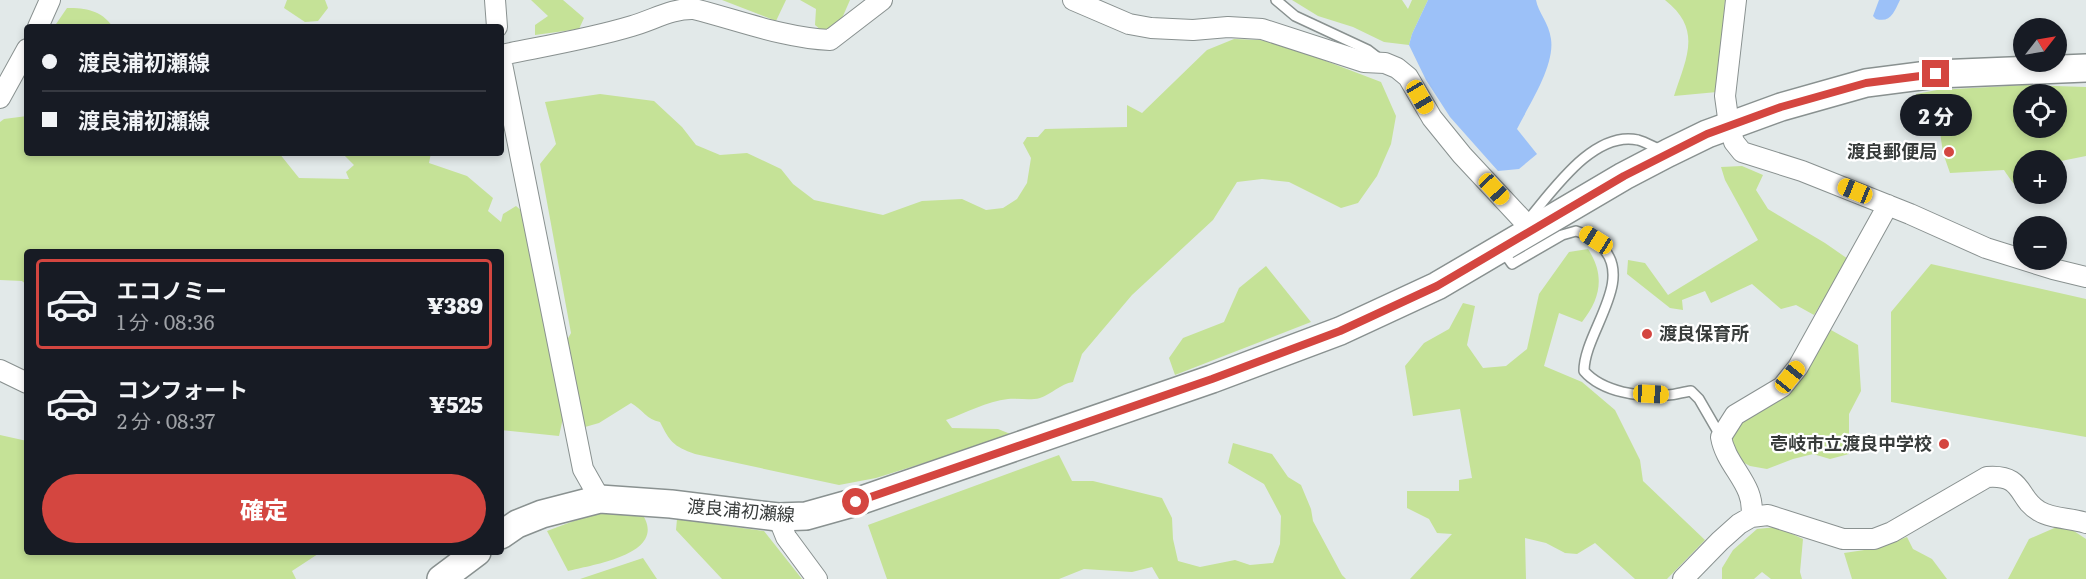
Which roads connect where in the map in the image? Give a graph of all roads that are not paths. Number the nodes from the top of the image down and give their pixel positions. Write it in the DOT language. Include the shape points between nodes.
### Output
graph roads {
  1 [pos="50,0"];
  2 [pos="495,0"];
  3 [pos="882,0"];
  4 [pos="1073,0"];
  5 [pos="1276,0"];
  6 [pos="1736,0"];
  7 [pos="39,24"];
  8 [pos="497,24"];
  9 [pos="24,54"];
  10 [pos="504,56"];
  11 [pos="1385,63"];
  12 [pos="2086,68"];
  13 [pos="504,72"];
  14 [pos="0,98"];
  15 [pos="1729,125"];
  16 [pos="1668,153"];
  17 [pos="1888,205"];
  18 [pos="1529,227"];
  19 [pos="1500,249"];
  20 [pos="2086,277"];
  21 [pos="0,370"];
  22 [pos="24,382"];
  23 [pos="1721,437"];
  24 [pos="600,499"];
  25 [pos="777,517"];
  26 [pos="1752,517"];
  27 [pos="2086,523"];
  28 [pos="504,533"];
  29 [pos="473,555"];
  30 [pos="441,579"];
  31 [pos="817,579"];
  32 [pos="1683,579"];
  1 -- 7 [label="street"];
  2 -- 8 [label="street"];
  3 -- 10 [label="street" via="830,40 804,38 683,8 634,26"];
  4 -- 11 [label="street" via="1129,24 1192,30 1262,29 1364,62"];
  5 -- 11 [label="lane" via="1295,16 1368,50"];
  6 -- 15 [label="street" via="1725,96"];
  9 -- 14 [label="street"];
  11 -- 18 [label="street" via="1408,77 1432,118"];
  12 -- 15 [label="main road, 渡良浦初瀬線" via="1936,74 1866,83"];
  13 -- 24 [label="street" via="583,469"];
  15 -- 16 [label="main road, 渡良浦初瀬線"];
  15 -- 17 [label="street" via="1742,152"];
  16 -- 18 [label="main road, 渡良浦初瀬線"];
  16 -- 18 [label="lane" via="1637,140 1597,147 1579,161"];
  17 -- 20 [label="street" via="1986,248"];
  17 -- 23 [label="street" via="1798,367 1782,387 1735,415"];
  18 -- 19 [label="main road, 渡良浦初瀬線"];
  19 -- 23 [label="lane" via="1512,264 1576,231 1596,240 1610,256 1615,272 1610,295 1584,359 1584,371 1604,387 1635,394 1691,391"];
  19 -- 25 [label="main road, 渡良浦初瀬線" via="1437,286 1340,331 1212,379 856,502 806,516"];
  21 -- 22 [label="street"];
  23 -- 26 [label="street" via="1723,448 1751,494"];
  24 -- 25 [label="main road, 渡良浦初瀬線"];
  24 -- 28 [label="main road, 渡良浦初瀬線" via="542,514"];
  25 -- 31 [label="street" via="786,537"];
  26 -- 27 [label="street" via="1768,515 1843,539 1874,540 1987,477 1997,476 2022,489 2032,507 2042,513"];
  26 -- 32 [label="street" via="1720,541"];
  29 -- 30 [label="main road"];
}
